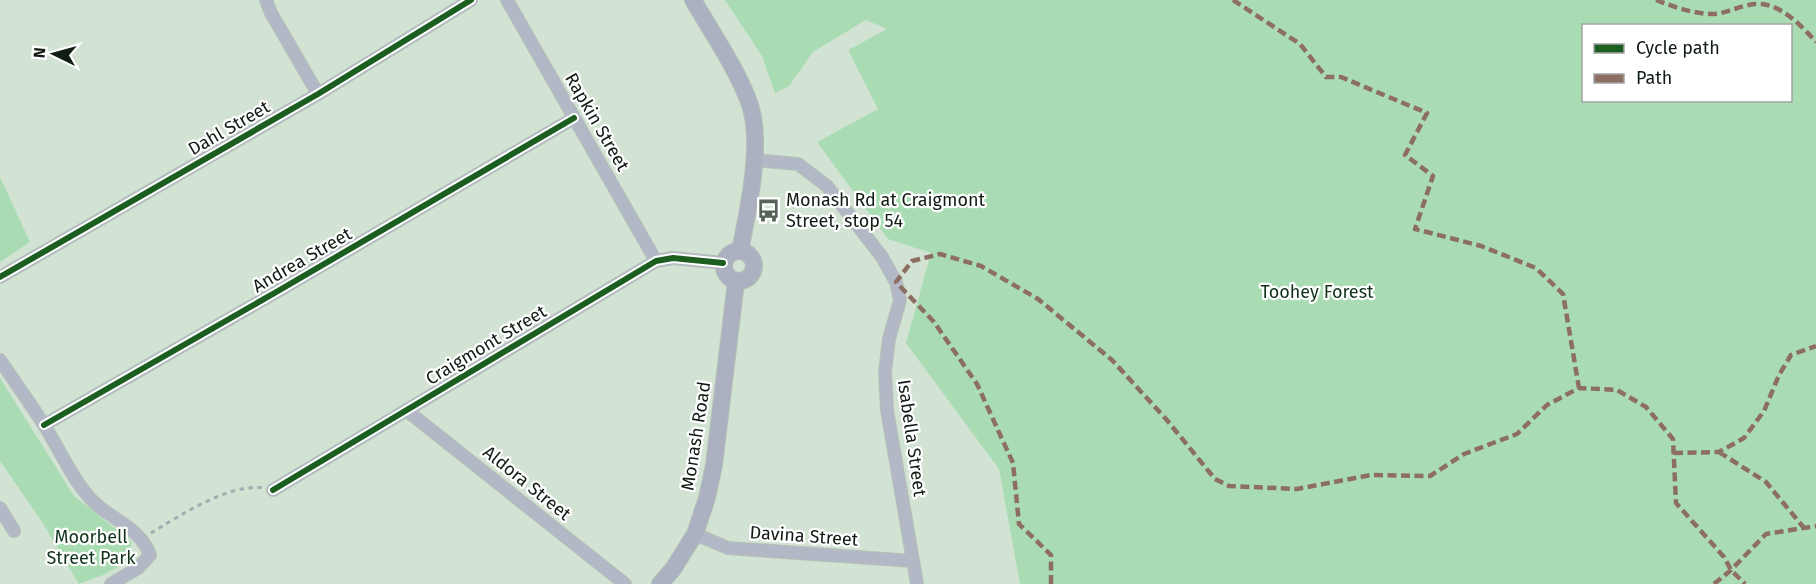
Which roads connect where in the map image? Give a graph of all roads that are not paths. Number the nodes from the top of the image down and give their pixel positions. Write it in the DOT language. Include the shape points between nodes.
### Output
graph roads {
  1 [pos="267,0"];
  2 [pos="471,0"];
  3 [pos="507,0"];
  4 [pos="693,0"];
  5 [pos="318,94"];
  6 [pos="574,118"];
  7 [pos="754,160"];
  8 [pos="740,251"];
  9 [pos="657,261"];
  10 [pos="723,263"];
  11 [pos="0,277"];
  12 [pos="736,282"];
  13 [pos="0,360"];
  14 [pos="406,410"];
  15 [pos="44,425"];
  16 [pos="273,490"];
  17 [pos="0,508"];
  18 [pos="14,531"];
  19 [pos="695,534"];
  20 [pos="913,561"];
  21 [pos="111,584"];
  22 [pos="625,584"];
  23 [pos="660,584"];
  24 [pos="917,584"];
  1 -- 5 [label="street"];
  2 -- 5 [label="street, Dahl Street"];
  3 -- 6 [label="street, Rapkin Street"];
  4 -- 7 [label="street" via="750,106"];
  5 -- 11 [label="street, Dahl Street"];
  6 -- 9 [label="street, Rapkin Street"];
  6 -- 15 [label="street, Andrea Street"];
  7 -- 8 [label="street"];
  7 -- 20 [label="street, Isabella Street" via="798,164 827,186 882,257 896,282 900,300 885,372 887,410"];
  8 -- 10 [label="street" via="729,254"];
  8 -- 12 [label="street" via="751,256 754,268 748,279"];
  9 -- 10 [label="street, Craigmont Street" via="673,258"];
  9 -- 14 [label="street, Craigmont Street"];
  10 -- 12 [label="street" via="726,275"];
  12 -- 19 [label="street, Monash Road" via="714,465"];
  13 -- 15 [label="street"];
  14 -- 16 [label="street, Craigmont Street"];
  14 -- 22 [label="street, Aldora Street"];
  15 -- 21 [label="street" via="80,486 97,505 141,538 150,555 135,570"];
  17 -- 18 [label="street"];
  19 -- 20 [label="street, Davina Street" via="728,548"];
  19 -- 23 [label="street, Monash Road"];
  20 -- 24 [label="street, Isabella Street"];
}
